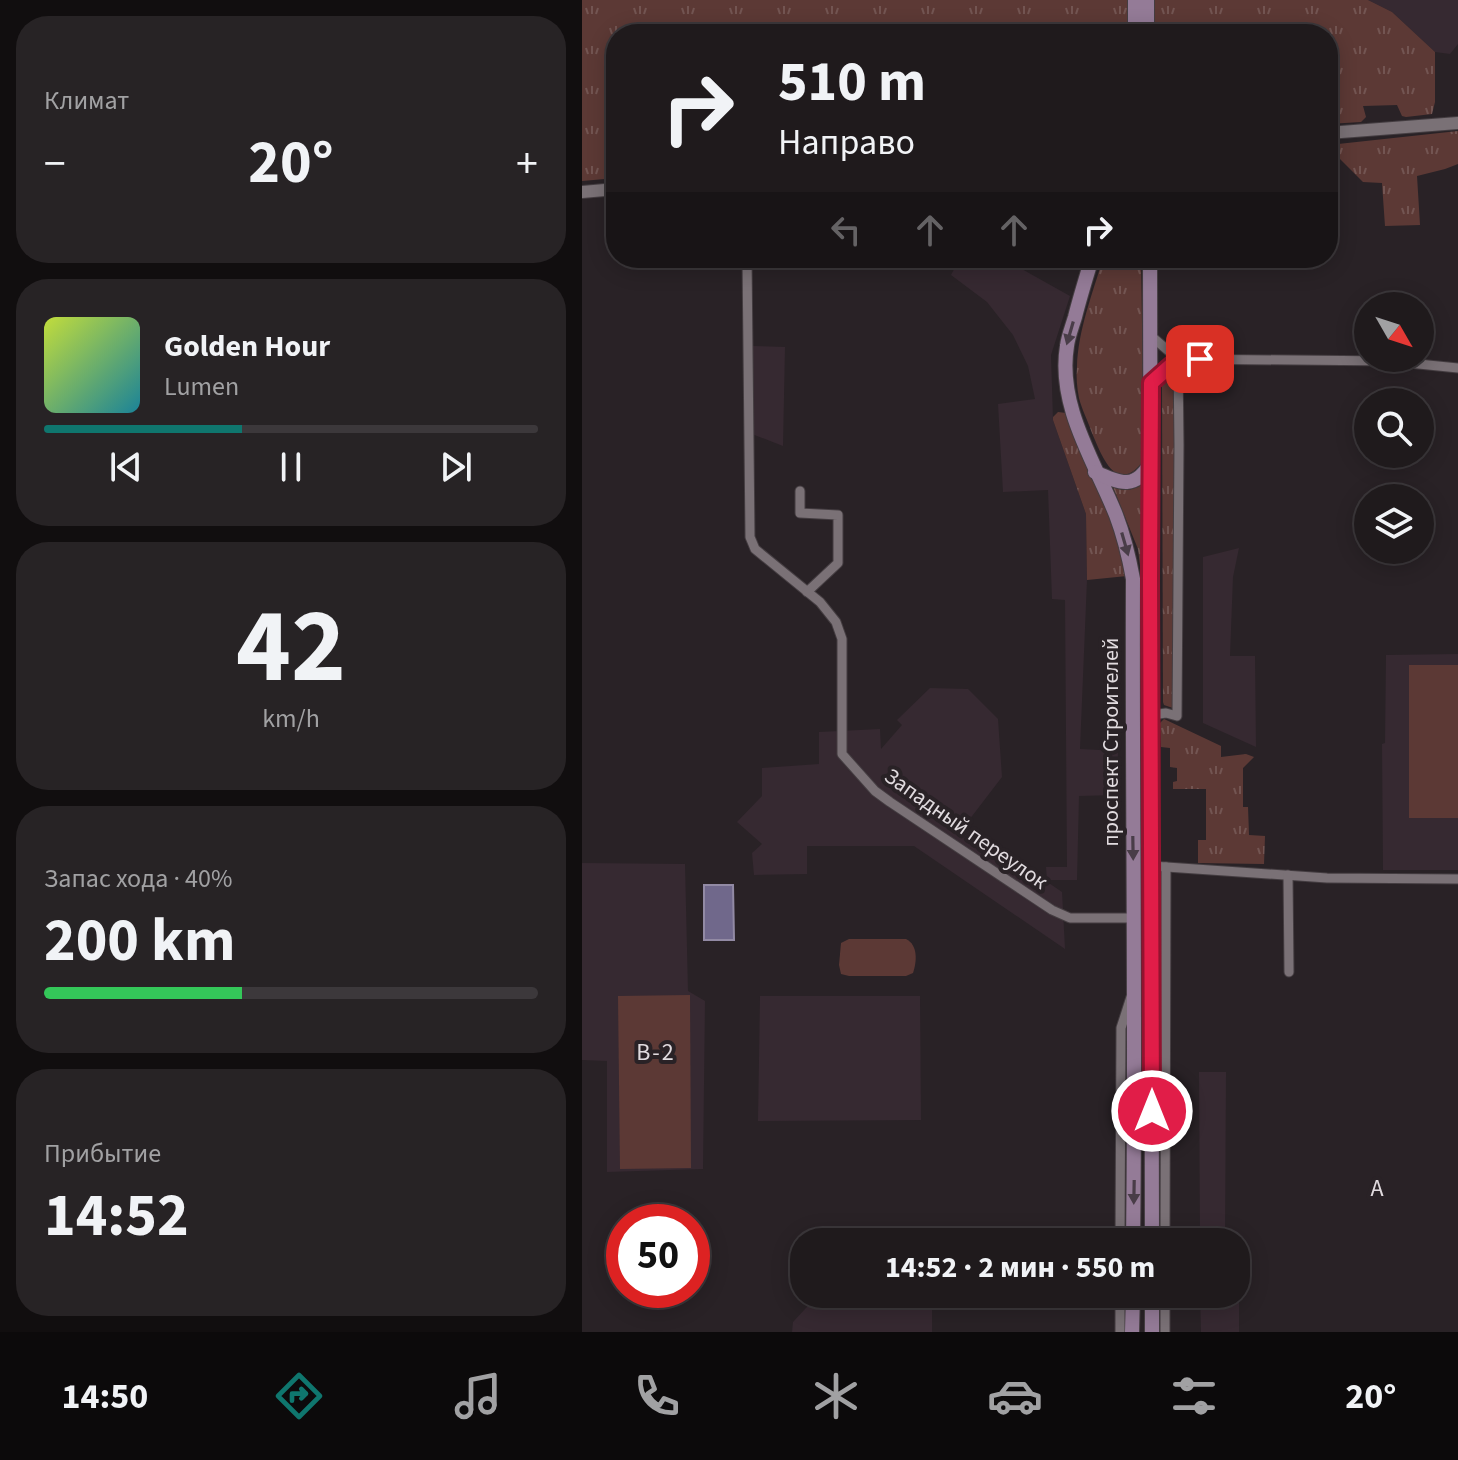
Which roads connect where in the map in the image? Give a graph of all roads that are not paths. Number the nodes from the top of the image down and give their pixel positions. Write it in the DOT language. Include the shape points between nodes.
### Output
graph roads {
  1 [pos="1135,0"];
  2 [pos="1147,0"];
  3 [pos="1135,24"];
  4 [pos="1147,24"];
  5 [pos="1458,123"];
  6 [pos="1338,132"];
  7 [pos="606,190"];
  8 [pos="582,192"];
  9 [pos="747,268"];
  10 [pos="1089,268"];
  11 [pos="1150,268"];
  12 [pos="1151,336"];
  13 [pos="1178,359"];
  14 [pos="1458,368"];
  15 [pos="1151,383"];
  16 [pos="1151,461"];
  17 [pos="1095,472"];
  18 [pos="800,491"];
  19 [pos="807,592"];
  20 [pos="1152,715"];
  21 [pos="1159,866"];
  22 [pos="1288,875"];
  23 [pos="1458,879"];
  24 [pos="1134,918"];
  25 [pos="1289,972"];
  26 [pos="1135,982"];
  27 [pos="1120,1228"];
  28 [pos="1133,1228"];
  29 [pos="1152,1228"];
  30 [pos="1165,1228"];
  31 [pos="1120,1308"];
  32 [pos="1133,1308"];
  33 [pos="1152,1308"];
  34 [pos="1165,1308"];
  35 [pos="1120,1332"];
  36 [pos="1132,1332"];
  37 [pos="1152,1332"];
  38 [pos="1165,1332"];
  1 -- 3 [label="main road"];
  2 -- 4 [label="main road"];
  5 -- 6 [label="street"];
  7 -- 8 [label="street"];
  9 -- 19 [label="street, Западный переулок" via="750,537 755,549"];
  10 -- 17 [label="main road, проспект Строителей, one-way" via="1066,347 1066,376"];
  11 -- 12 [label="main road, проспект Строителей"];
  12 -- 13 [label="street"];
  12 -- 15 [label="main road, проспект Строителей"];
  13 -- 14 [label="street" via="1389,361"];
  13 -- 15 [label="street"];
  13 -- 20 [label="street" via="1177,716"];
  15 -- 16 [label="main road, проспект Строителей"];
  16 -- 17 [label="main road" via="1143,477 1130,482"];
  16 -- 20 [label="main road, проспект Строителей"];
  17 -- 24 [label="main road, проспект Строителей, one-way" via="1128,548 1133,579"];
  18 -- 19 [label="street" via="800,513 838,515 838,563"];
  19 -- 24 [label="street, Западный переулок" via="836,622 842,639 842,754 875,791 1052,910 1070,918"];
  20 -- 21 [label="main road, проспект Строителей"];
  21 -- 22 [label="street"];
  21 -- 29 [label="main road, проспект Строителей"];
  21 -- 30 [label="street"];
  22 -- 23 [label="street"];
  22 -- 25 [label="street"];
  24 -- 26 [label="main road, проспект Строителей"];
  26 -- 27 [label="street" via="1121,1028"];
  26 -- 28 [label="main road, проспект Строителей, one-way"];
  31 -- 35 [label="street"];
  32 -- 36 [label="main road"];
  33 -- 37 [label="main road"];
  34 -- 38 [label="street"];
}
